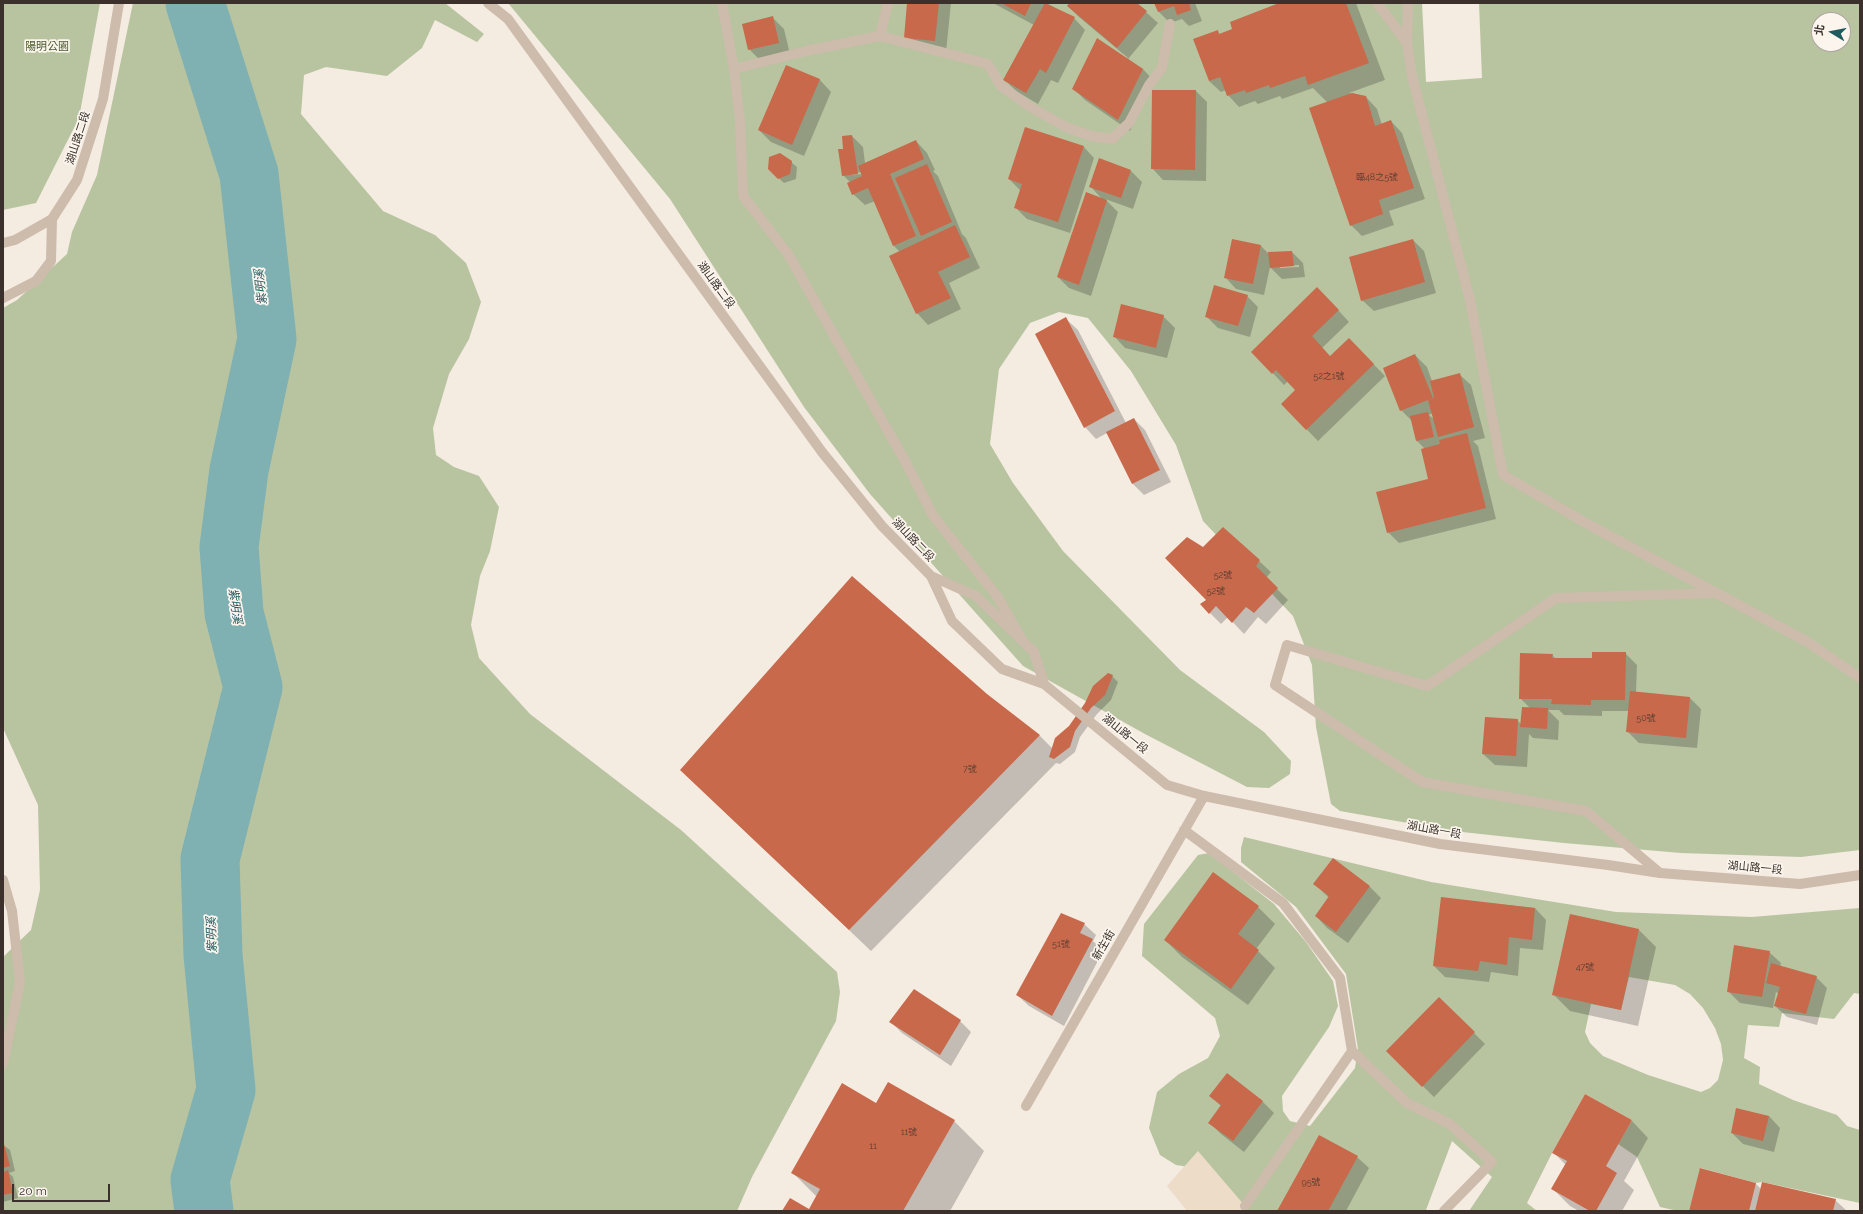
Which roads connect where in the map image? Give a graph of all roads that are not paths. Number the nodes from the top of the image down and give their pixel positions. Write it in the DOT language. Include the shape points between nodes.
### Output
graph roads {
  1 [pos="119,3"];
  2 [pos="488,3"];
  3 [pos="722,3"];
  4 [pos="888,3"];
  5 [pos="1377,3"];
  6 [pos="1408,3"];
  7 [pos="1170,24"];
  8 [pos="880,36"];
  9 [pos="1407,43"];
  10 [pos="734,69"];
  11 [pos="52,219"];
  12 [pos="3,243"];
  13 [pos="3,298"];
  14 [pos="932,576"];
  15 [pos="1716,593"];
  16 [pos="1023,641"];
  17 [pos="1860,678"];
  18 [pos="1044,684"];
  19 [pos="1204,796"];
  20 [pos="1184,830"];
  21 [pos="1660,873"];
  22 [pos="1860,875"];
  23 [pos="4,884"];
  24 [pos="1352,1052"];
  25 [pos="3,1064"];
  26 [pos="1026,1106"];
  27 [pos="1245,1206"];
  28 [pos="1444,1211"];
  1 -- 11 [label="street, 湖山路二段" via="100,106 76,180"];
  2 -- 14 [label="street, 湖山路二段" via="508,19 822,452 882,526"];
  3 -- 10 [label="street"];
  4 -- 8 [label="street"];
  5 -- 9 [label="street"];
  6 -- 9 [label="street"];
  7 -- 8 [label="street" via="1162,68 1149,85 1130,123 1112,139 1091,136 1066,127 1032,108 1001,86 988,64"];
  8 -- 10 [label="street"];
  9 -- 15 [label="street" via="1412,76 1470,300 1503,475"];
  10 -- 16 [label="street" via="740,121 743,196 788,254 898,448 934,517 997,596"];
  11 -- 12 [label="street, 湖山路二段" via="15,240"];
  11 -- 13 [label="street" via="51,261 36,281"];
  14 -- 16 [label="street, 湖山路二段" via="976,596"];
  14 -- 18 [label="street, 湖山路二段" via="952,621 958,627 1002,669"];
  15 -- 17 [label="street" via="1806,641"];
  15 -- 21 [label="street" via="1556,598 1427,686 1287,645 1275,685 1422,782 1586,811"];
  16 -- 18 [label="street, 湖山路二段" via="1034,652"];
  18 -- 19 [label="street, 湖山路一段" via="1167,785"];
  19 -- 20 [label="street, 新生街"];
  19 -- 21 [label="street, 湖山路一段" via="1440,844"];
  20 -- 24 [label="street" via="1283,903 1340,978"];
  20 -- 26 [label="street, 新生街"];
  21 -- 22 [label="street, 湖山路一段" via="1800,884"];
  23 -- 25 [label="street" via="12,911 20,982"];
  24 -- 27 [label="street"];
  24 -- 28 [label="street" via="1407,1103 1450,1124 1492,1162"];
}
